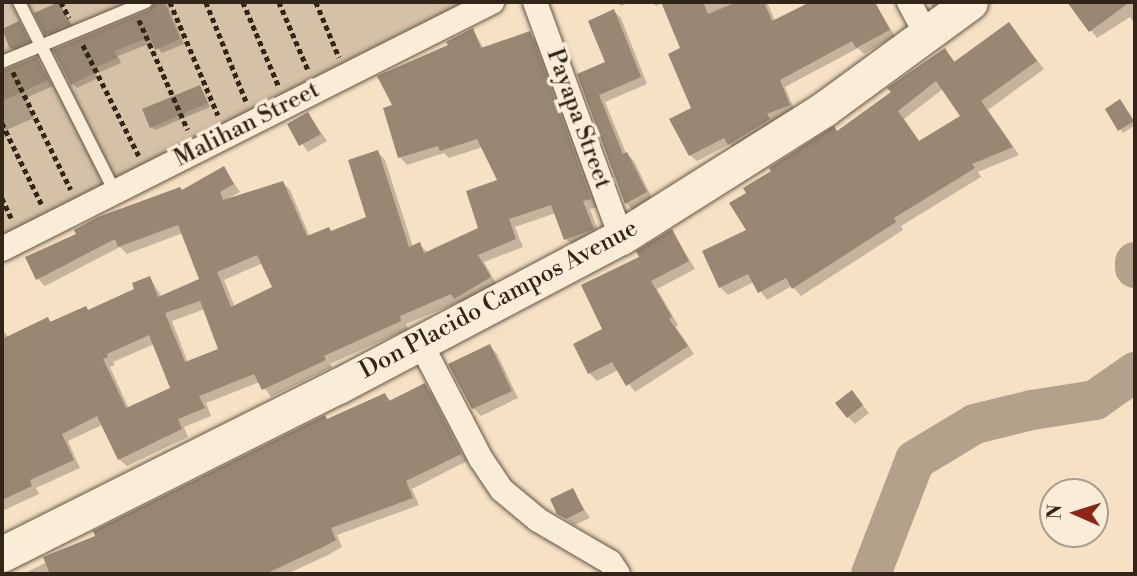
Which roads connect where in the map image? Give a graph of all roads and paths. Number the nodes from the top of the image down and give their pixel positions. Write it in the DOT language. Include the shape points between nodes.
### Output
graph roads {
  1 [pos="19,2"];
  2 [pos="61,2"];
  3 [pos="170,2"];
  4 [pos="206,2"];
  5 [pos="243,2"];
  6 [pos="279,2"];
  7 [pos="316,2"];
  8 [pos="492,2"];
  9 [pos="536,2"];
  10 [pos="909,2"];
  11 [pos="970,2"];
  12 [pos="140,4"];
  13 [pos="76,32"];
  14 [pos="926,34"];
  15 [pos="42,47"];
  16 [pos="4,61"];
  17 [pos="346,74"];
  18 [pos="317,89"];
  19 [pos="286,104"];
  20 [pos="255,121"];
  21 [pos="2,123"];
  22 [pos="226,135"];
  23 [pos="196,150"];
  24 [pos="148,175"];
  25 [pos="115,192"];
  26 [pos="81,209"];
  27 [pos="51,224"];
  28 [pos="621,237"];
  29 [pos="2,249"];
  30 [pos="420,342"];
  31 [pos="2,554"];
  32 [pos="618,574"];
  1 -- 15 [label="lane"];
  2 -- 13 [label="path"];
  3 -- 22 [label="path"];
  4 -- 20 [label="path"];
  5 -- 19 [label="path"];
  6 -- 18 [label="path"];
  7 -- 17 [label="path"];
  8 -- 17 [label="street, Malihan Street"];
  9 -- 28 [label="street, Payapa Street"];
  10 -- 14 [label="street"];
  11 -- 14 [label="main road, Don Placido Campos Avenue"];
  12 -- 13 [label="lane"];
  12 -- 23 [label="path"];
  13 -- 15 [label="lane"];
  13 -- 24 [label="path"];
  14 -- 28 [label="main road, Don Placido Campos Avenue" via="824,109"];
  15 -- 16 [label="lane"];
  15 -- 25 [label="lane"];
  16 -- 26 [label="path"];
  17 -- 18 [label="street, Malihan Street"];
  18 -- 19 [label="street, Malihan Street"];
  19 -- 20 [label="street, Malihan Street"];
  20 -- 22 [label="street, Malihan Street"];
  21 -- 27 [label="path"];
  22 -- 23 [label="street, Malihan Street"];
  23 -- 24 [label="street, Malihan Street"];
  24 -- 25 [label="street, Malihan Street"];
  25 -- 26 [label="street, Malihan Street"];
  26 -- 27 [label="street, Malihan Street"];
  27 -- 29 [label="street, Malihan Street"];
  28 -- 30 [label="main road, Don Placido Campos Avenue"];
  30 -- 31 [label="main road, Don Placido Campos Avenue"];
  30 -- 32 [label="street" via="502,490 538,520 610,562"];
}
